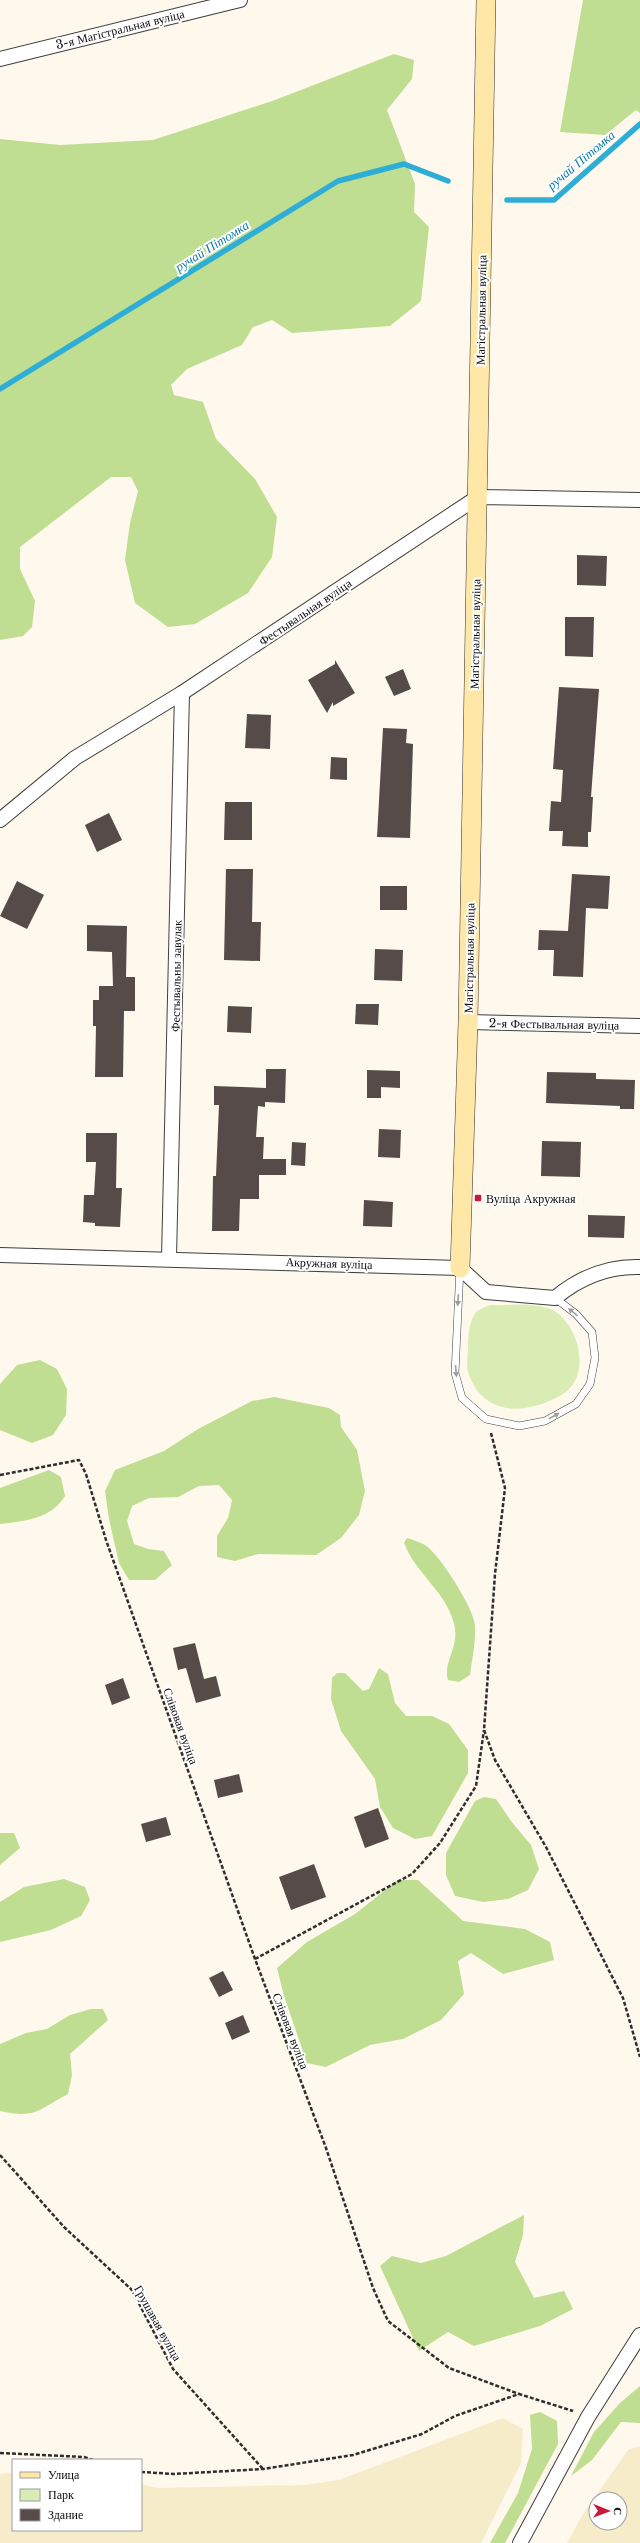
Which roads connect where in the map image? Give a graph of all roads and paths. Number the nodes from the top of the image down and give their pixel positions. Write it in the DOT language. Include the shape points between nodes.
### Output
graph roads {
  1 [pos="240,0"];
  2 [pos="486,0"];
  3 [pos="0,59"];
  4 [pos="478,498"];
  5 [pos="640,500"];
  6 [pos="182,693"];
  7 [pos="0,820"];
  8 [pos="468,1022"];
  9 [pos="640,1026"];
  10 [pos="0,1255"];
  11 [pos="169,1258"];
  12 [pos="640,1267"];
  13 [pos="460,1268"];
  14 [pos="555,1298"];
  15 [pos="486,1420"];
  16 [pos="0,1475"];
  17 [pos="484,1730"];
  18 [pos="255,1959"];
  19 [pos="640,2057"];
  20 [pos="0,2155"];
  21 [pos="640,2335"];
  22 [pos="519,2394"];
  23 [pos="588,2417"];
  24 [pos="0,2453"];
  25 [pos="90,2459"];
  26 [pos="263,2469"];
  27 [pos="142,2472"];
  28 [pos="520,2543"];
  1 -- 3 [label="street, 3-я Магістральная вуліца"];
  2 -- 4 [label="street, Магістральная вуліца"];
  4 -- 5 [label="street"];
  4 -- 6 [label="street, Фестывальная вуліца"];
  4 -- 8 [label="street, Магістральная вуліца"];
  6 -- 7 [label="street, Фестывальная вуліца" via="75,758"];
  6 -- 11 [label="street, Фестывальны завулак"];
  8 -- 9 [label="street, 2-я Фестывальная вуліца"];
  8 -- 13 [label="street, Магістральная вуліца"];
  10 -- 11 [label="street, Акружная вуліца"];
  11 -- 13 [label="street, Акружная вуліца"];
  12 -- 14 [label="street" via="616,1266 572,1284"];
  13 -- 14 [label="street" via="486,1292"];
  13 -- 15 [label="lane, one-way" via="455,1373 462,1398"];
  15 -- 14 [label="lane, one-way" via="519,1426 545,1421 576,1404 590,1384 595,1358 592,1332 576,1314"];
  15 -- 17 [label="path" via="497,1450 505,1488 495,1574"];
  16 -- 18 [label="path, Слівовая вуліца" via="79,1460"];
  17 -- 18 [label="path" via="476,1786 440,1843 412,1874"];
  17 -- 19 [label="path" via="495,1760 546,1847 622,1998"];
  18 -- 22 [label="path, Слівовая вуліца" via="326,2148 373,2288 388,2321 449,2368"];
  20 -- 26 [label="path, Грушавая вуліца" via="64,2227 132,2290 173,2369"];
  21 -- 23 [label="street"];
  22 -- 23 [label="path, Слівовая вуліца"];
  22 -- 26 [label="path" via="455,2416 422,2434 353,2456"];
  23 -- 28 [label="street"];
  24 -- 25 [label="path"];
  26 -- 27 [label="path" via="174,2474"];
}
